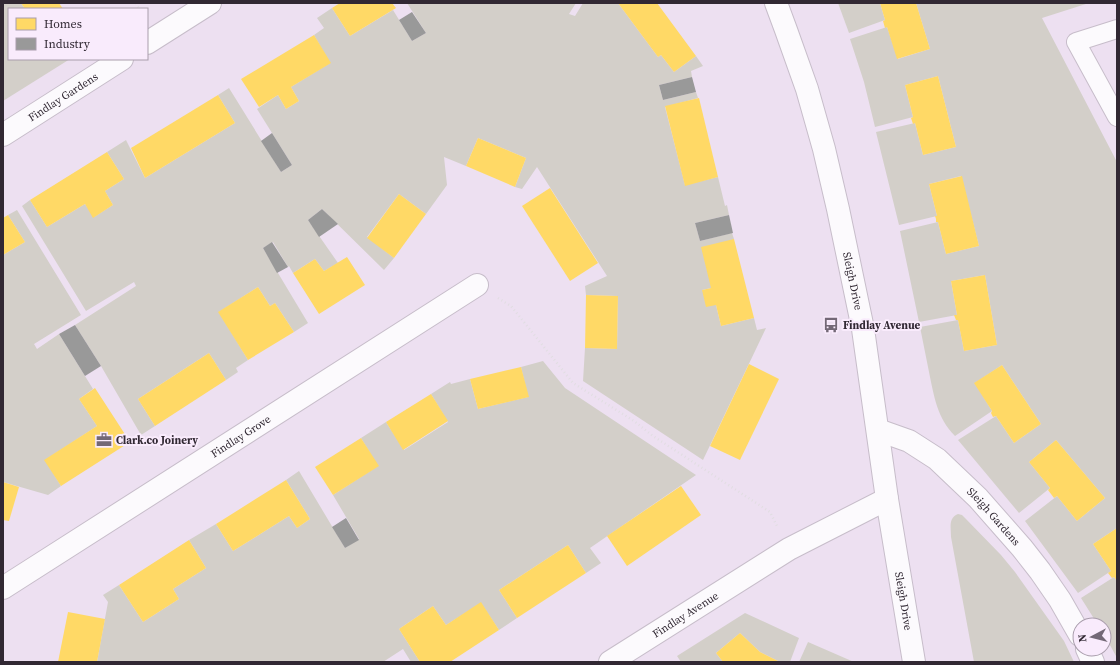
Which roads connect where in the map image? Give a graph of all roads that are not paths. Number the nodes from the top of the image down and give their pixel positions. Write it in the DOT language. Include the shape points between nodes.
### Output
graph roads {
  1 [pos="210,3"];
  2 [pos="776,3"];
  3 [pos="1117,30"];
  4 [pos="148,42"];
  5 [pos="120,60"];
  6 [pos="1115,108"];
  7 [pos="3,135"];
  8 [pos="478,285"];
  9 [pos="878,430"];
  10 [pos="887,499"];
  11 [pos="3,588"];
  12 [pos="1072,621"];
  13 [pos="610,662"];
  14 [pos="914,662"];
  1 -- 4 [label="street"];
  2 -- 9 [label="street, Sleigh Drive" via="824,149 863,329"];
  3 -- 6 [label="lane" via="1076,42"];
  5 -- 7 [label="street, Findlay Gardens"];
  8 -- 11 [label="street, Findlay Grove"];
  9 -- 10 [label="street, Sleigh Drive"];
  9 -- 12 [label="street, Sleigh Gardens" via="909,441 937,459 978,498 1040,571"];
  10 -- 13 [label="street, Findlay Avenue" via="789,549"];
  10 -- 14 [label="street, Sleigh Drive"];
}
